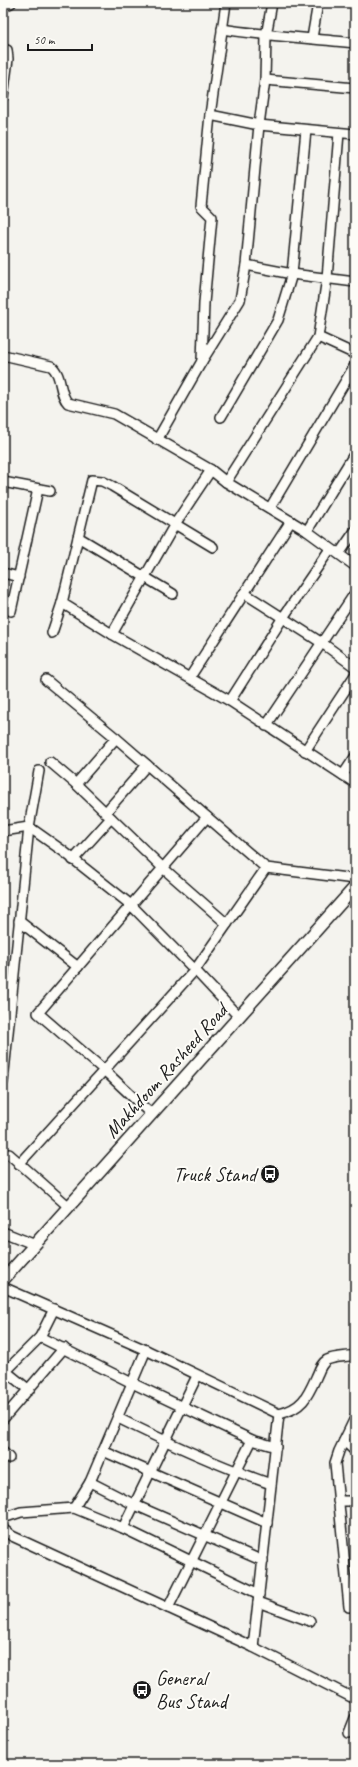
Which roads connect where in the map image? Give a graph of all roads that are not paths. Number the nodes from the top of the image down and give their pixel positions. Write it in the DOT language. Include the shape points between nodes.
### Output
graph roads {
  1 [pos="11,3"];
  2 [pos="226,3"];
  3 [pos="272,3"];
  4 [pos="318,3"];
  5 [pos="3,7"];
  6 [pos="222,29"];
  7 [pos="266,36"];
  8 [pos="312,38"];
  9 [pos="355,43"];
  10 [pos="3,49"];
  11 [pos="265,80"];
  12 [pos="355,88"];
  13 [pos="3,97"];
  14 [pos="210,115"];
  15 [pos="259,125"];
  16 [pos="306,130"];
  17 [pos="339,133"];
  18 [pos="355,134"];
  19 [pos="246,265"];
  20 [pos="292,274"];
  21 [pos="327,278"];
  22 [pos="355,282"];
  23 [pos="318,337"];
  24 [pos="3,354"];
  25 [pos="355,354"];
  26 [pos="202,362"];
  27 [pos="355,365"];
  28 [pos="221,417"];
  29 [pos="157,440"];
  30 [pos="355,453"];
  31 [pos="211,470"];
  32 [pos="3,482"];
  33 [pos="226,482"];
  34 [pos="38,489"];
  35 [pos="50,491"];
  36 [pos="270,508"];
  37 [pos="291,521"];
  38 [pos="175,524"];
  39 [pos="306,531"];
  40 [pos="355,531"];
  41 [pos="78,537"];
  42 [pos="213,547"];
  43 [pos="330,549"];
  44 [pos="339,554"];
  45 [pos="355,566"];
  46 [pos="3,573"];
  47 [pos="19,577"];
  48 [pos="145,578"];
  49 [pos="244,593"];
  50 [pos="355,593"];
  51 [pos="173,594"];
  52 [pos="62,602"];
  53 [pos="11,610"];
  54 [pos="282,619"];
  55 [pos="52,633"];
  56 [pos="112,634"];
  57 [pos="322,643"];
  58 [pos="355,667"];
  59 [pos="355,674"];
  60 [pos="190,677"];
  61 [pos="46,680"];
  62 [pos="230,702"];
  63 [pos="266,726"];
  64 [pos="116,738"];
  65 [pos="305,750"];
  66 [pos="355,757"];
  67 [pos="50,762"];
  68 [pos="147,765"];
  69 [pos="39,771"];
  70 [pos="343,775"];
  71 [pos="355,783"];
  72 [pos="76,784"];
  73 [pos="108,816"];
  74 [pos="207,817"];
  75 [pos="29,827"];
  76 [pos="3,831"];
  77 [pos="73,860"];
  78 [pos="163,868"];
  79 [pos="266,868"];
  80 [pos="355,879"];
  81 [pos="355,886"];
  82 [pos="131,905"];
  83 [pos="19,921"];
  84 [pos="227,924"];
  85 [pos="78,967"];
  86 [pos="195,970"];
  87 [pos="239,1016"];
  88 [pos="104,1070"];
  89 [pos="3,1082"];
  90 [pos="151,1114"];
  91 [pos="9,1154"];
  92 [pos="20,1164"];
  93 [pos="68,1206"];
  94 [pos="3,1232"];
  95 [pos="33,1244"];
  96 [pos="3,1280"];
  97 [pos="3,1287"];
  98 [pos="54,1309"];
  99 [pos="40,1337"];
  100 [pos="64,1348"];
  101 [pos="146,1350"];
  102 [pos="355,1355"];
  103 [pos="4,1372"];
  104 [pos="197,1376"];
  105 [pos="132,1383"];
  106 [pos="29,1390"];
  107 [pos="182,1407"];
  108 [pos="279,1414"];
  109 [pos="118,1418"];
  110 [pos="355,1418"];
  111 [pos="3,1419"];
  112 [pos="252,1440"];
  113 [pos="344,1441"];
  114 [pos="165,1442"];
  115 [pos="276,1447"];
  116 [pos="103,1451"];
  117 [pos="355,1451"];
  118 [pos="236,1472"];
  119 [pos="150,1473"];
  120 [pos="90,1482"];
  121 [pos="271,1484"];
  122 [pos="338,1501"];
  123 [pos="355,1501"];
  124 [pos="220,1503"];
  125 [pos="135,1505"];
  126 [pos="74,1508"];
  127 [pos="3,1518"];
  128 [pos="267,1523"];
  129 [pos="123,1528"];
  130 [pos="3,1529"];
  131 [pos="204,1535"];
  132 [pos="192,1560"];
  133 [pos="263,1561"];
  134 [pos="259,1598"];
  135 [pos="350,1607"];
  136 [pos="168,1608"];
  137 [pos="310,1621"];
  138 [pos="253,1647"];
  139 [pos="355,1699"];
  140 [pos="355,1718"];
  141 [pos="349,1733"];
  1 -- 5 [label="street"];
  2 -- 6 [label="street"];
  3 -- 7 [label="street"];
  4 -- 8 [label="street"];
  6 -- 7 [label="street"];
  6 -- 14 [label="street"];
  7 -- 8 [label="street"];
  7 -- 11 [label="street"];
  8 -- 9 [label="street"];
  10 -- 13 [label="street" via="7,50 8,59"];
  11 -- 12 [label="street"];
  11 -- 15 [label="street"];
  14 -- 15 [label="street"];
  14 -- 26 [label="street" via="201,206 212,217 204,303"];
  15 -- 16 [label="street"];
  15 -- 19 [label="street"];
  16 -- 17 [label="street"];
  16 -- 20 [label="street"];
  17 -- 18 [label="street"];
  17 -- 21 [label="street"];
  19 -- 20 [label="street"];
  19 -- 26 [label="street" via="240,300"];
  20 -- 21 [label="street"];
  20 -- 28 [label="street" via="278,320"];
  21 -- 22 [label="street"];
  21 -- 23 [label="street"];
  23 -- 25 [label="street"];
  23 -- 33 [label="street"];
  24 -- 29 [label="street" via="51,366 58,374 62,395 68,403 114,414"];
  26 -- 29 [label="street"];
  27 -- 36 [label="street"];
  29 -- 31 [label="street"];
  30 -- 39 [label="street"];
  31 -- 33 [label="street"];
  31 -- 38 [label="street"];
  32 -- 34 [label="street"];
  33 -- 36 [label="street"];
  34 -- 35 [label="street"];
  34 -- 47 [label="street"];
  36 -- 37 [label="street"];
  37 -- 39 [label="street"];
  37 -- 49 [label="street"];
  38 -- 41 [label="street" via="112,486 92,480"];
  38 -- 42 [label="street"];
  38 -- 48 [label="street"];
  39 -- 43 [label="street"];
  40 -- 44 [label="street"];
  41 -- 48 [label="street"];
  41 -- 52 [label="street"];
  43 -- 44 [label="street"];
  43 -- 54 [label="street"];
  44 -- 45 [label="street"];
  46 -- 47 [label="street"];
  47 -- 53 [label="street"];
  48 -- 51 [label="street"];
  48 -- 56 [label="street"];
  49 -- 54 [label="street"];
  49 -- 60 [label="street"];
  50 -- 57 [label="street"];
  52 -- 55 [label="street"];
  52 -- 56 [label="street"];
  54 -- 57 [label="street"];
  54 -- 62 [label="street"];
  56 -- 60 [label="street"];
  57 -- 58 [label="street"];
  57 -- 63 [label="street"];
  59 -- 65 [label="street"];
  60 -- 62 [label="street"];
  61 -- 64 [label="street"];
  62 -- 63 [label="street"];
  63 -- 65 [label="street"];
  64 -- 68 [label="street"];
  64 -- 72 [label="street"];
  65 -- 70 [label="street"];
  66 -- 70 [label="street"];
  67 -- 72 [label="street"];
  68 -- 73 [label="street"];
  68 -- 74 [label="street"];
  69 -- 75 [label="street"];
  70 -- 71 [label="street"];
  72 -- 73 [label="street"];
  73 -- 77 [label="street"];
  73 -- 78 [label="street"];
  74 -- 78 [label="street"];
  74 -- 79 [label="street"];
  75 -- 76 [label="street"];
  75 -- 77 [label="street"];
  75 -- 83 [label="street"];
  77 -- 82 [label="street"];
  78 -- 82 [label="street"];
  78 -- 84 [label="street"];
  79 -- 80 [label="street"];
  79 -- 84 [label="street"];
  81 -- 87 [label="main road, Makhdoom Rasheed Road"];
  82 -- 85 [label="street"];
  82 -- 86 [label="street"];
  83 -- 85 [label="street"];
  83 -- 89 [label="street"];
  84 -- 86 [label="street"];
  85 -- 88 [label="street" via="38,1013"];
  86 -- 87 [label="street"];
  86 -- 88 [label="street"];
  87 -- 90 [label="main road, Makhdoom Rasheed Road"];
  88 -- 90 [label="street"];
  88 -- 92 [label="street"];
  90 -- 93 [label="main road, Makhdoom Rasheed Road"];
  91 -- 92 [label="street"];
  92 -- 93 [label="street"];
  93 -- 95 [label="main road, Makhdoom Rasheed Road"];
  94 -- 95 [label="street"];
  95 -- 96 [label="main road, Makhdoom Rasheed Road"];
  97 -- 98 [label="street"];
  98 -- 99 [label="street"];
  98 -- 101 [label="street"];
  99 -- 100 [label="street"];
  99 -- 103 [label="street"];
  100 -- 105 [label="street"];
  100 -- 106 [label="street"];
  101 -- 104 [label="street"];
  101 -- 105 [label="street"];
  102 -- 108 [label="street" via="322,1364 303,1402 292,1410"];
  103 -- 106 [label="street"];
  104 -- 107 [label="street"];
  104 -- 108 [label="street"];
  105 -- 107 [label="street"];
  105 -- 109 [label="street"];
  106 -- 111 [label="street"];
  107 -- 112 [label="street"];
  107 -- 114 [label="street"];
  108 -- 115 [label="street"];
  109 -- 114 [label="street"];
  109 -- 116 [label="street"];
  110 -- 113 [label="street"];
  112 -- 115 [label="street"];
  112 -- 118 [label="street"];
  113 -- 117 [label="street"];
  113 -- 122 [label="street" via="335,1463"];
  114 -- 118 [label="street"];
  114 -- 119 [label="street"];
  115 -- 121 [label="street"];
  116 -- 119 [label="street"];
  116 -- 120 [label="street"];
  118 -- 121 [label="street"];
  118 -- 124 [label="street"];
  119 -- 124 [label="street"];
  119 -- 125 [label="street"];
  120 -- 125 [label="street"];
  120 -- 126 [label="street"];
  121 -- 128 [label="street"];
  122 -- 123 [label="street"];
  122 -- 135 [label="street"];
  124 -- 128 [label="street"];
  124 -- 131 [label="street"];
  125 -- 129 [label="street"];
  125 -- 131 [label="street"];
  126 -- 127 [label="street" via="21,1512"];
  126 -- 129 [label="street"];
  128 -- 133 [label="street"];
  129 -- 132 [label="street"];
  130 -- 136 [label="street" via="12,1536"];
  131 -- 132 [label="street"];
  131 -- 133 [label="street"];
  132 -- 134 [label="street"];
  132 -- 136 [label="street"];
  133 -- 134 [label="street"];
  134 -- 137 [label="street"];
  134 -- 138 [label="street"];
  136 -- 138 [label="street"];
  138 -- 139 [label="street"];
  140 -- 141 [label="street"];
}
